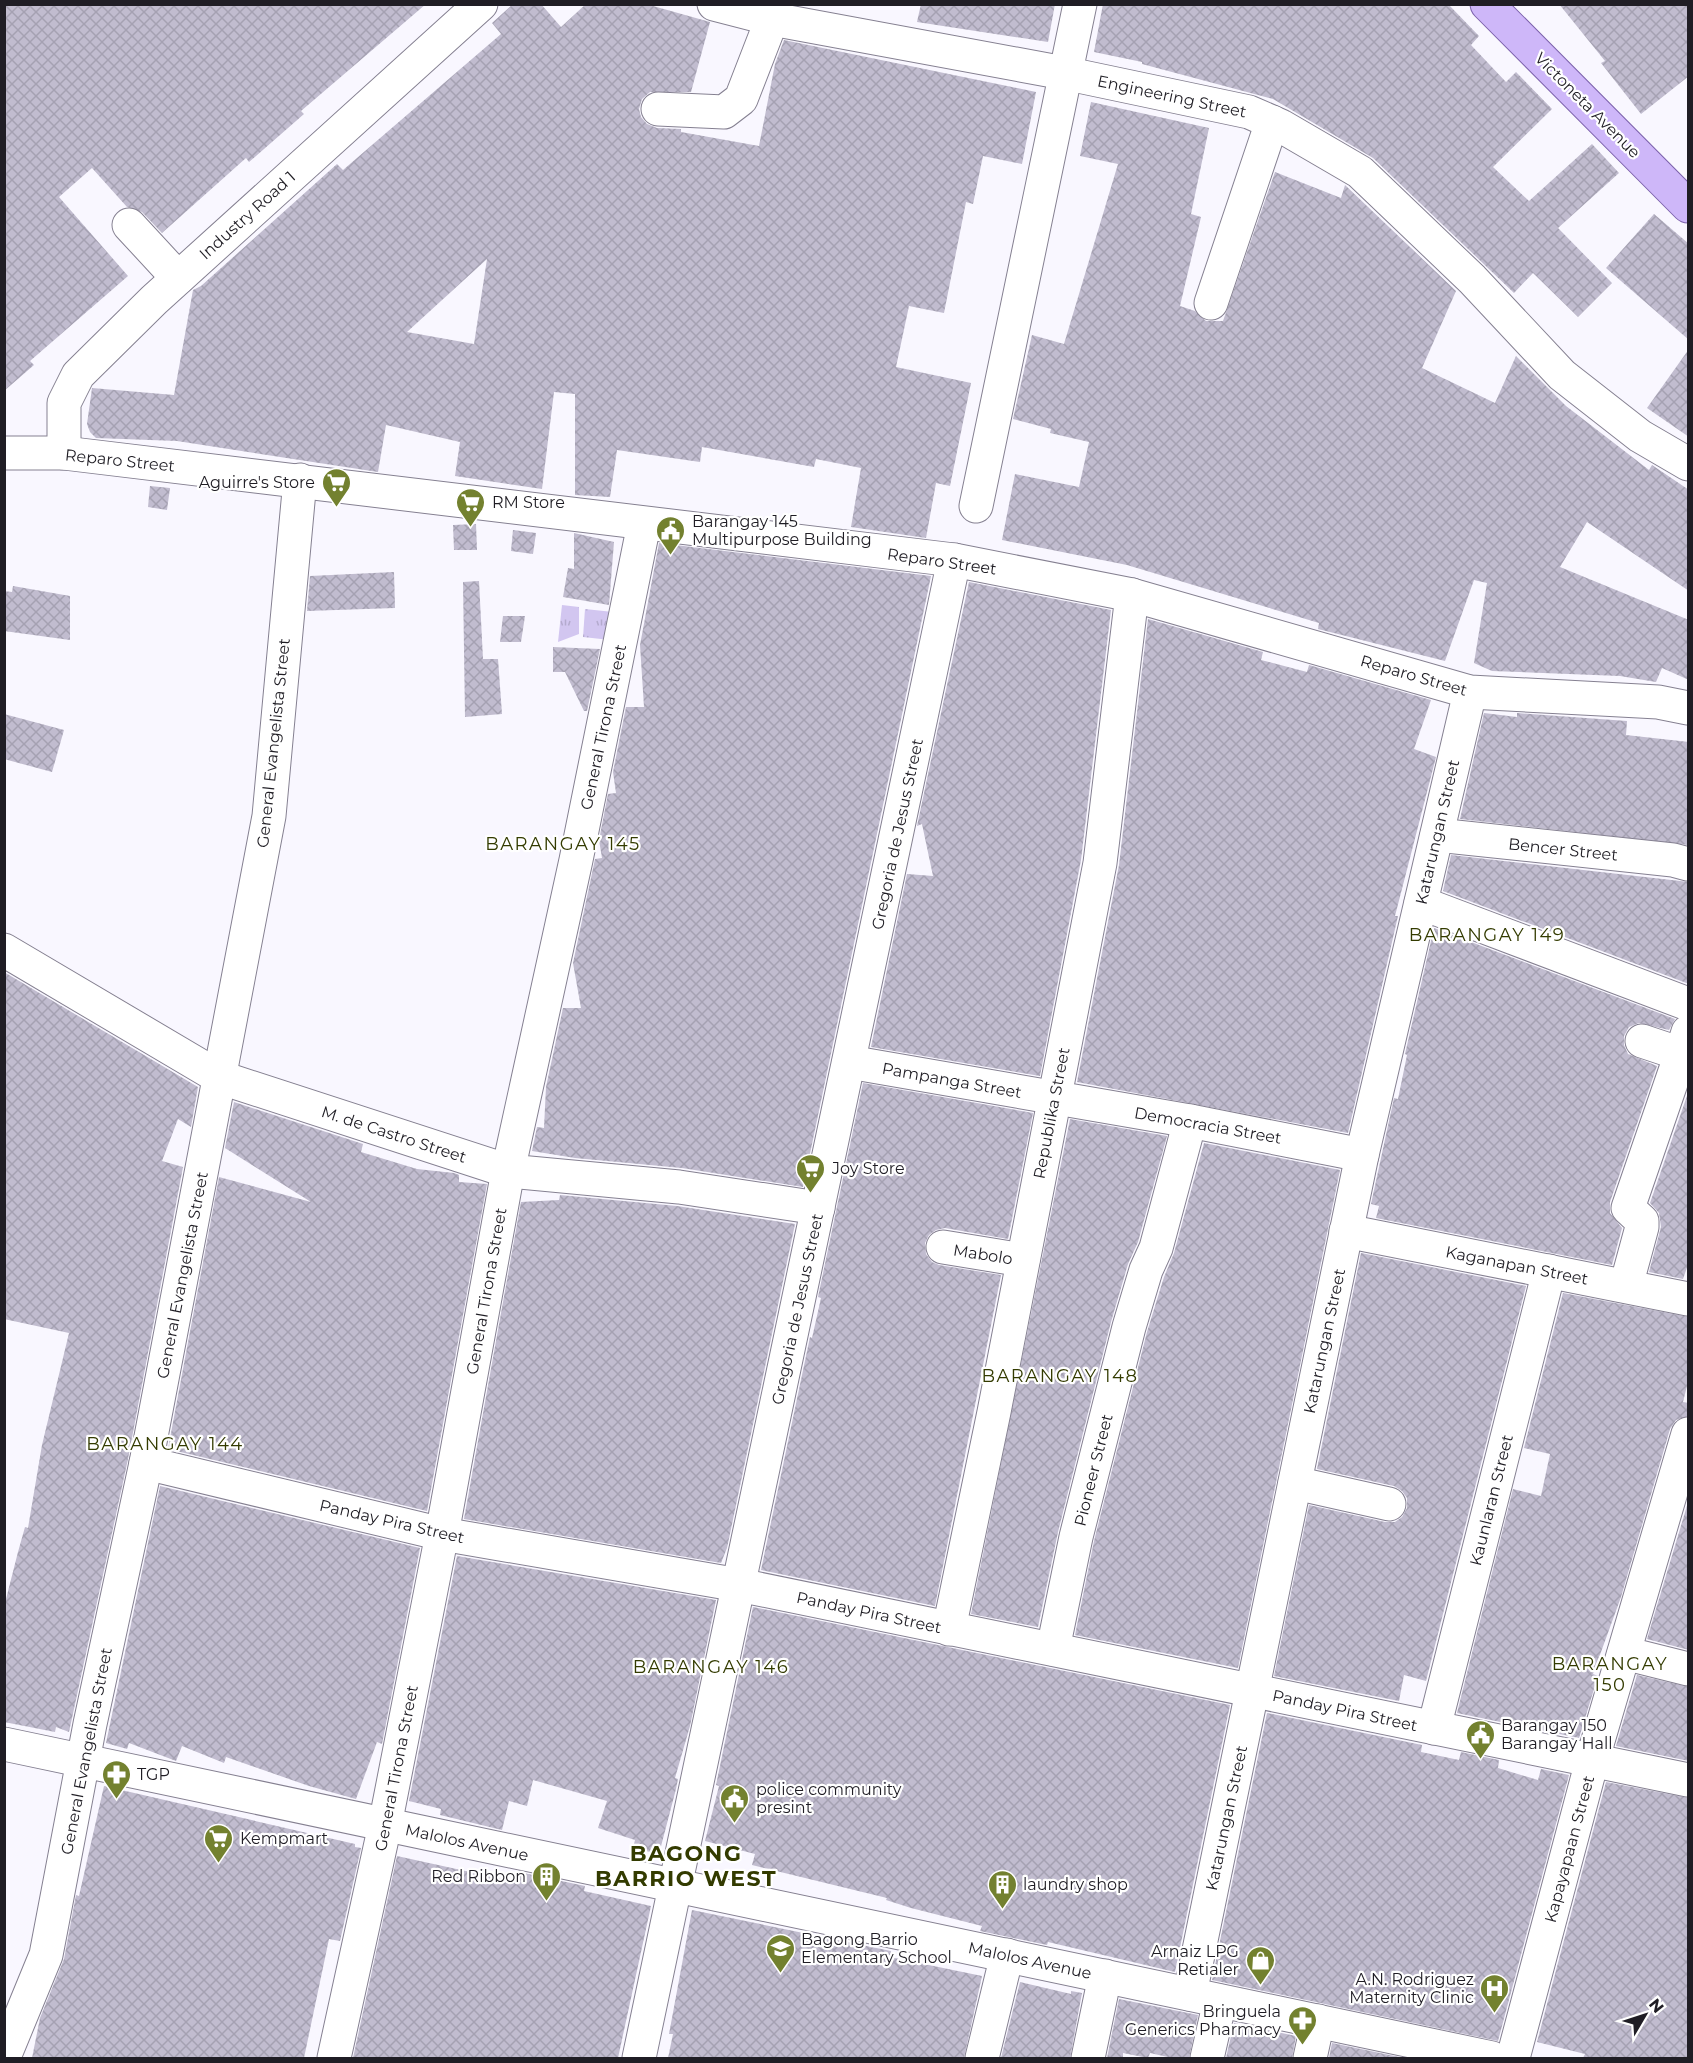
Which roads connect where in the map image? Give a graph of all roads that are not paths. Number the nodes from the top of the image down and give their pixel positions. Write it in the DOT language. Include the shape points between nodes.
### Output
graph roads {
  1 [pos="481,4"];
  2 [pos="714,4"];
  3 [pos="1080,4"];
  4 [pos="1487,4"];
  5 [pos="772,19"];
  6 [pos="1064,73"];
  7 [pos="658,109"];
  8 [pos="1272,122"];
  9 [pos="1689,206"];
  10 [pos="129,225"];
  11 [pos="178,278"];
  12 [pos="1211,303"];
  13 [pos="4,453"];
  14 [pos="64,453"];
  15 [pos="1689,464"];
  16 [pos="300,480"];
  17 [pos="976,506"];
  18 [pos="644,524"];
  19 [pos="954,560"];
  20 [pos="1132,595"];
  21 [pos="1470,692"];
  22 [pos="1689,708"];
  23 [pos="1437,836"];
  24 [pos="1689,864"];
  25 [pos="1421,903"];
  26 [pos="4,950"];
  27 [pos="1689,1004"];
  28 [pos="1642,1041"];
  29 [pos="1685,1043"];
  30 [pos="849,1062"];
  31 [pos="219,1077"];
  32 [pos="1054,1098"];
  33 [pos="1190,1121"];
  34 [pos="1362,1155"];
  35 [pos="508,1171"];
  36 [pos="818,1208"];
  37 [pos="1346,1231"];
  38 [pos="943,1247"];
  39 [pos="1023,1260"];
  40 [pos="1549,1271"];
  41 [pos="1626,1286"];
  42 [pos="1689,1299"];
  43 [pos="1689,1434"];
  44 [pos="146,1463"];
  45 [pos="1295,1483"];
  46 [pos="1389,1504"];
  47 [pos="442,1534"];
  48 [pos="740,1586"];
  49 [pos="949,1629"];
  50 [pos="1053,1649"];
  51 [pos="1624,1653"];
  52 [pos="1689,1669"];
  53 [pos="1252,1691"];
  54 [pos="1434,1728"];
  55 [pos="4,1744"];
  56 [pos="84,1761"];
  57 [pos="1592,1761"];
  58 [pos="1689,1780"];
  59 [pos="385,1825"];
  60 [pos="677,1885"];
  61 [pos="1007,1956"];
  62 [pos="1105,1976"];
  63 [pos="1205,1998"];
  64 [pos="1318,2021"];
  65 [pos="1438,2053"];
  66 [pos="4,2057"];
  67 [pos="334,2058"];
  68 [pos="639,2058"];
  69 [pos="982,2058"];
  70 [pos="1088,2058"];
  71 [pos="1207,2058"];
  72 [pos="1310,2058"];
  73 [pos="1492,2058"];
  74 [pos="1513,2058"];
  1 -- 11 [label="street, Industry Road 1"];
  2 -- 5 [label="street, Engineering Street"];
  3 -- 6 [label="street"];
  4 -- 9 [label="main road, Victoneta Avenue"];
  5 -- 6 [label="street, Engineering Street"];
  5 -- 7 [label="street" via="741,99 733,106 724,112"];
  6 -- 8 [label="street, Engineering Street" via="1249,112"];
  6 -- 17 [label="street"];
  8 -- 12 [label="street"];
  8 -- 15 [label="street, Engineering Street" via="1360,172 1472,279 1562,375 1640,436"];
  10 -- 11 [label="street"];
  11 -- 14 [label="street, Industry Road 1" via="70,385 64,403"];
  13 -- 14 [label="street, Reparo Street"];
  14 -- 16 [label="street, Reparo Street"];
  16 -- 18 [label="street, Reparo Street"];
  16 -- 31 [label="street, General Evangelista Street" via="269,816"];
  18 -- 19 [label="street, Reparo Street"];
  18 -- 35 [label="street, General Tirona Street"];
  19 -- 20 [label="street, Reparo Street"];
  19 -- 30 [label="street, Gregoria de Jesus Street"];
  20 -- 21 [label="street, Reparo Street"];
  20 -- 32 [label="street, Republika Street" via="1100,863"];
  21 -- 22 [label="street, Reparo Street" via="1658,702"];
  21 -- 23 [label="street, Katarungan Street"];
  23 -- 24 [label="street, Bencer Street"];
  23 -- 25 [label="street, Katarungan Street"];
  25 -- 27 [label="street"];
  25 -- 34 [label="street, Katarungan Street"];
  26 -- 31 [label="street, M. de Castro Street"];
  28 -- 29 [label="street"];
  29 -- 41 [label="street" via="1628,1209 1642,1221 1642,1227"];
  30 -- 32 [label="street, Pampanga Street"];
  30 -- 36 [label="street, Gregoria de Jesus Street"];
  31 -- 35 [label="street, M. de Castro Street"];
  31 -- 44 [label="street, General Evangelista Street"];
  32 -- 33 [label="street, Democracia Street"];
  32 -- 39 [label="street, Republika Street"];
  33 -- 34 [label="street, Democracia Street"];
  33 -- 50 [label="street, Pioneer Street" via="1156,1248 1129,1327 1076,1537"];
  34 -- 37 [label="street, Katarungan Street"];
  35 -- 36 [label="street, M. de Castro Street" via="679,1187"];
  35 -- 47 [label="street, General Tirona Street"];
  36 -- 48 [label="street, Gregoria de Jesus Street"];
  37 -- 40 [label="street, Kaganapan Street"];
  37 -- 45 [label="street, Katarungan Street"];
  38 -- 39 [label="street, Mabolo"];
  39 -- 49 [label="street, Republika Street"];
  40 -- 41 [label="street, Kaganapan Street"];
  40 -- 54 [label="street, Kaunlaran Street"];
  41 -- 42 [label="street, Kaganapan Street"];
  43 -- 51 [label="street, Kapayapaan Street"];
  44 -- 47 [label="street, Panday Pira Street"];
  44 -- 56 [label="street, General Evangelista Street"];
  45 -- 46 [label="street"];
  45 -- 53 [label="street, Katarungan Street"];
  47 -- 48 [label="street, Panday Pira Street"];
  47 -- 59 [label="street, General Tirona Street"];
  48 -- 49 [label="street, Panday Pira Street"];
  48 -- 60 [label="street, Gregoria de Jesus Street"];
  49 -- 50 [label="street, Panday Pira Street"];
  50 -- 53 [label="street, Panday Pira Street"];
  51 -- 52 [label="street"];
  51 -- 57 [label="street, Kapayapaan Street"];
  53 -- 54 [label="street, Panday Pira Street"];
  53 -- 63 [label="street, Katarungan Street"];
  54 -- 57 [label="street, Panday Pira Street"];
  55 -- 56 [label="street, Malolos Avenue"];
  56 -- 59 [label="street, Malolos Avenue"];
  56 -- 66 [label="street, General Evangelista Street" via="46,1955"];
  57 -- 58 [label="street, Panday Pira Street"];
  57 -- 74 [label="street, Kapayapaan Street"];
  59 -- 60 [label="street, Malolos Avenue"];
  59 -- 67 [label="street, General Tirona Street"];
  60 -- 61 [label="street, Malolos Avenue"];
  60 -- 68 [label="street, Gregoria de Jesus Street"];
  61 -- 62 [label="street, Malolos Avenue"];
  61 -- 69 [label="street"];
  62 -- 63 [label="street, Malolos Avenue"];
  62 -- 70 [label="street"];
  63 -- 64 [label="street, Malolos Avenue"];
  63 -- 71 [label="street, Katarungan Street"];
  64 -- 65 [label="street, Malolos Avenue"];
  64 -- 72 [label="street"];
  65 -- 73 [label="street, Malolos Avenue"];
}
